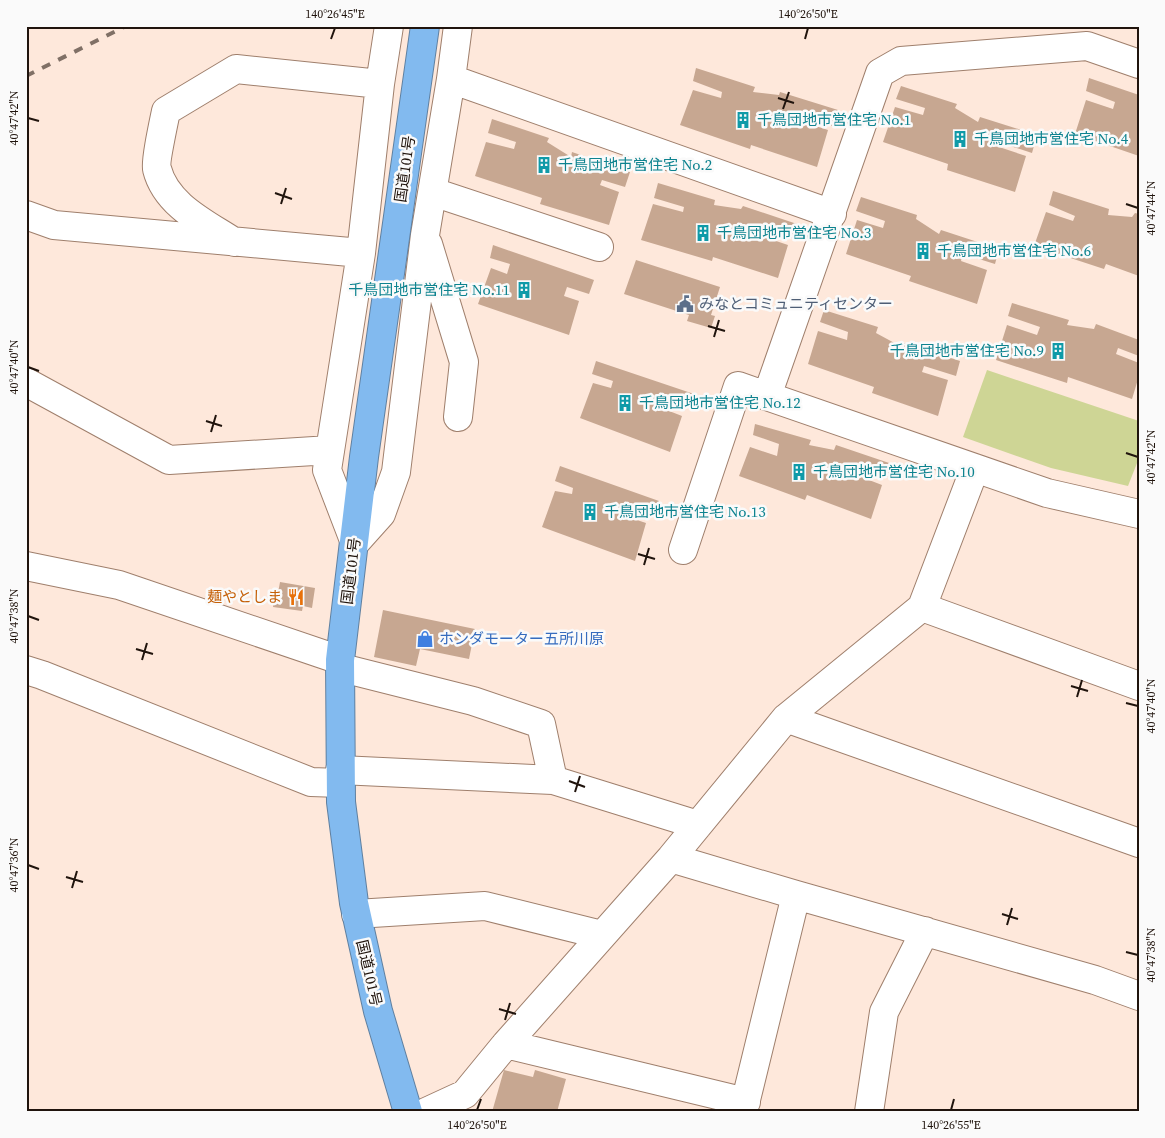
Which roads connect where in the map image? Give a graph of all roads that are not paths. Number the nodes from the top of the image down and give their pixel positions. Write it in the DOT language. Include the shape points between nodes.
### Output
graph roads {
  1 [pos="389,26"];
  2 [pos="425,26"];
  3 [pos="458,26"];
  4 [pos="1139,64"];
  5 [pos="451,79"];
  6 [pos="380,84"];
  7 [pos="433,192"];
  8 [pos="26,214"];
  9 [pos="832,214"];
  10 [pos="425,235"];
  11 [pos="234,242"];
  12 [pos="599,248"];
  13 [pos="361,253"];
  14 [pos="26,382"];
  15 [pos="767,396"];
  16 [pos="458,417"];
  17 [pos="330,450"];
  18 [pos="975,468"];
  19 [pos="1139,514"];
  20 [pos="355,543"];
  21 [pos="683,550"];
  22 [pos="26,566"];
  23 [pos="922,606"];
  24 [pos="341,664"];
  25 [pos="26,670"];
  26 [pos="1139,686"];
  27 [pos="786,718"];
  28 [pos="340,777"];
  29 [pos="553,780"];
  30 [pos="698,825"];
  31 [pos="1139,843"];
  32 [pos="671,858"];
  33 [pos="796,895"];
  34 [pos="356,914"];
  35 [pos="925,931"];
  36 [pos="602,935"];
  37 [pos="1139,996"];
  38 [pos="506,1044"];
  39 [pos="744,1107"];
  40 [pos="408,1112"];
  41 [pos="426,1112"];
  42 [pos="869,1112"];
  1 -- 6 [label="street"];
  2 -- 20 [label="highway, 国道101号"];
  3 -- 5 [label="street"];
  4 -- 9 [label="street" via="1086,46 901,61 880,72"];
  5 -- 7 [label="street"];
  5 -- 9 [label="street"];
  6 -- 11 [label="street" via="236,69 166,111 156,167 170,195 179,205"];
  6 -- 13 [label="street"];
  7 -- 10 [label="street"];
  7 -- 12 [label="street"];
  8 -- 11 [label="street" via="54,225"];
  9 -- 15 [label="street"];
  10 -- 16 [label="street" via="464,362"];
  10 -- 20 [label="street" via="396,472 381,514"];
  11 -- 13 [label="street"];
  13 -- 17 [label="street"];
  14 -- 17 [label="street" via="169,460"];
  15 -- 18 [label="street"];
  15 -- 21 [label="street" via="738,386"];
  17 -- 20 [label="street" via="327,470"];
  18 -- 19 [label="street" via="1047,493"];
  18 -- 23 [label="street"];
  20 -- 24 [label="highway, 国道101号"];
  22 -- 24 [label="street" via="119,585"];
  23 -- 26 [label="street"];
  23 -- 27 [label="street"];
  24 -- 28 [label="highway, 国道101号"];
  24 -- 29 [label="street" via="541,724"];
  25 -- 28 [label="street" via="311,782"];
  27 -- 30 [label="street"];
  27 -- 31 [label="street"];
  28 -- 29 [label="street"];
  28 -- 34 [label="highway, 国道101号"];
  29 -- 30 [label="street"];
  30 -- 32 [label="street"];
  32 -- 33 [label="street"];
  32 -- 36 [label="street"];
  33 -- 35 [label="street"];
  33 -- 39 [label="street"];
  34 -- 36 [label="street" via="484,906"];
  34 -- 40 [label="highway, 国道101号" via="378,1011"];
  35 -- 37 [label="street" via="1095,980"];
  35 -- 42 [label="street" via="884,1012"];
  36 -- 38 [label="street"];
  38 -- 39 [label="street"];
  38 -- 41 [label="street" via="466,1094"];
}
